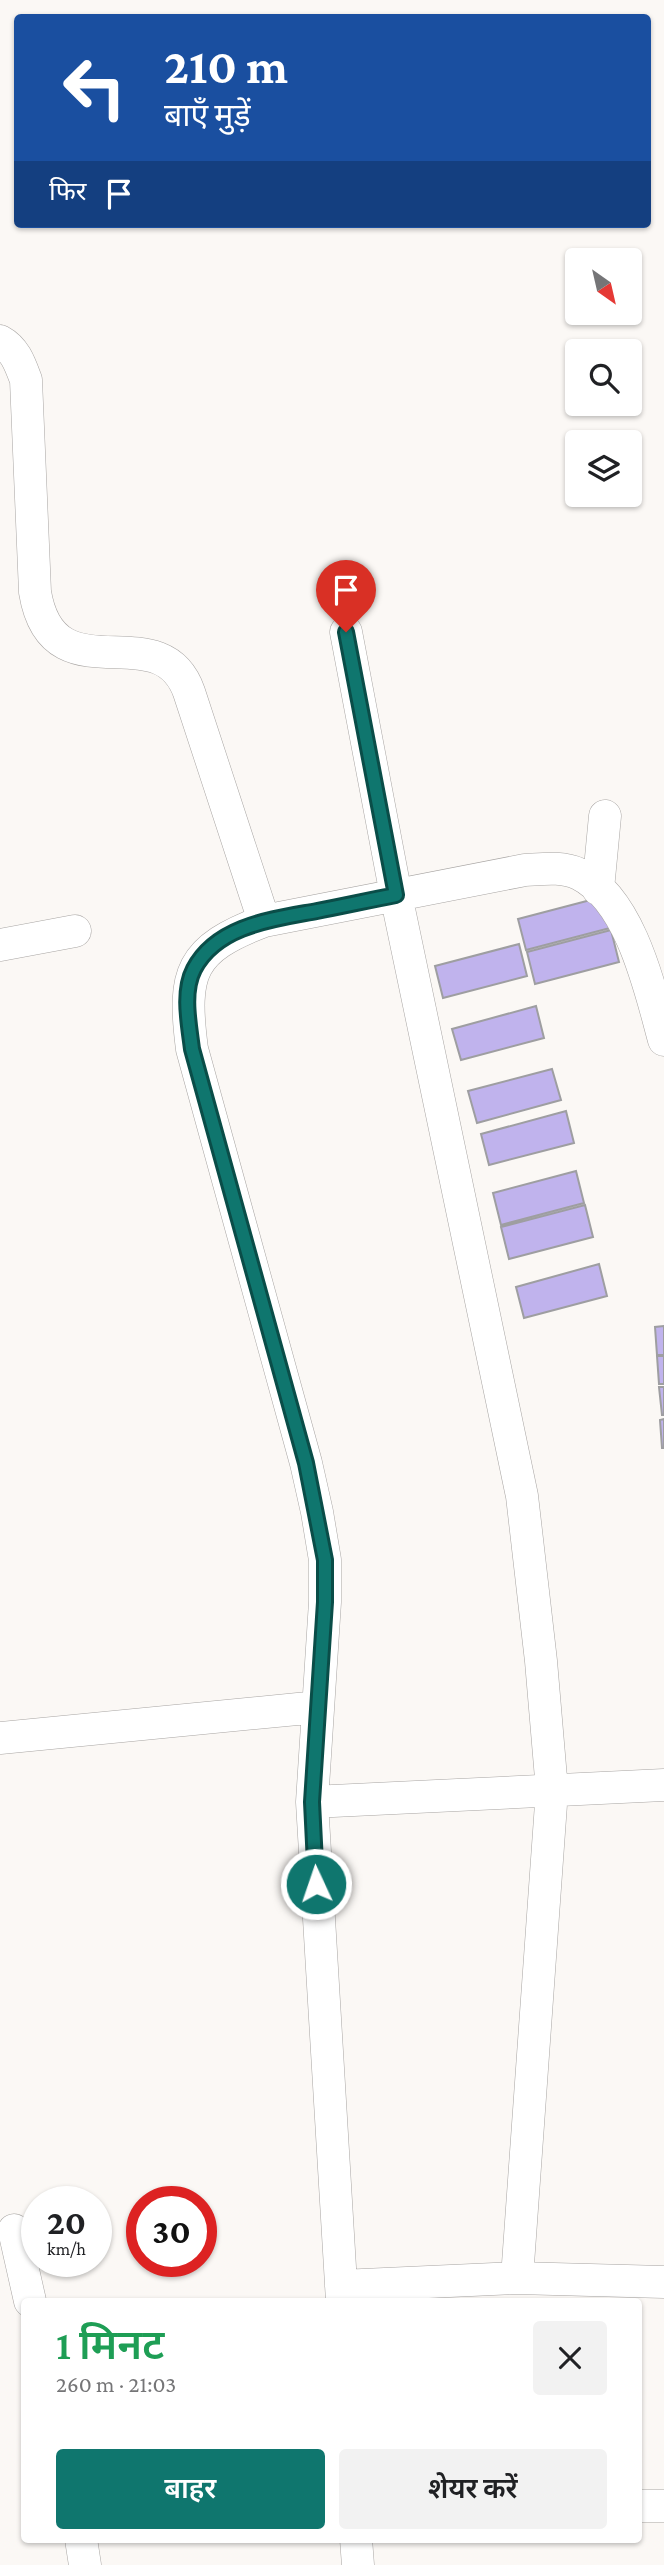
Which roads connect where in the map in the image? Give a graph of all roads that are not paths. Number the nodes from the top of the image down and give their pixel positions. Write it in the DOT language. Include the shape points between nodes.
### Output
graph roads {
  1 [pos="0,341"];
  2 [pos="346,632"];
  3 [pos="605,816"];
  4 [pos="598,889"];
  5 [pos="396,895"];
  6 [pos="264,921"];
  7 [pos="75,931"];
  8 [pos="0,945"];
  9 [pos="664,1040"];
  10 [pos="318,1707"];
  11 [pos="0,1738"];
  12 [pos="664,1785"];
  13 [pos="552,1790"];
  14 [pos="312,1802"];
  15 [pos="14,2230"];
  16 [pos="517,2278"];
  17 [pos="664,2282"];
  18 [pos="341,2293"];
  19 [pos="29,2298"];
  20 [pos="642,2506"];
  21 [pos="664,2506"];
  22 [pos="82,2543"];
  23 [pos="356,2543"];
  24 [pos="85,2565"];
  25 [pos="358,2565"];
  1 -- 6 [label="street" via="9,345 26,380 35,592 46,626 67,646 136,653 170,663 178,671 189,692"];
  2 -- 5 [label="street"];
  3 -- 4 [label="street"];
  4 -- 5 [label="street" via="579,874 556,868"];
  4 -- 9 [label="street" via="630,934"];
  5 -- 6 [label="street"];
  5 -- 13 [label="street" via="522,1496"];
  6 -- 10 [label="street" via="230,934 202,958 194,969 187,1011 192,1049 317,1512 325,1560"];
  7 -- 8 [label="street"];
  10 -- 11 [label="street"];
  10 -- 14 [label="street"];
  12 -- 13 [label="street"];
  13 -- 14 [label="street"];
  13 -- 16 [label="street"];
  14 -- 18 [label="street"];
  15 -- 19 [label="street"];
  16 -- 17 [label="street"];
  16 -- 18 [label="street"];
  20 -- 21 [label="street"];
  22 -- 24 [label="street"];
  23 -- 25 [label="street"];
}
